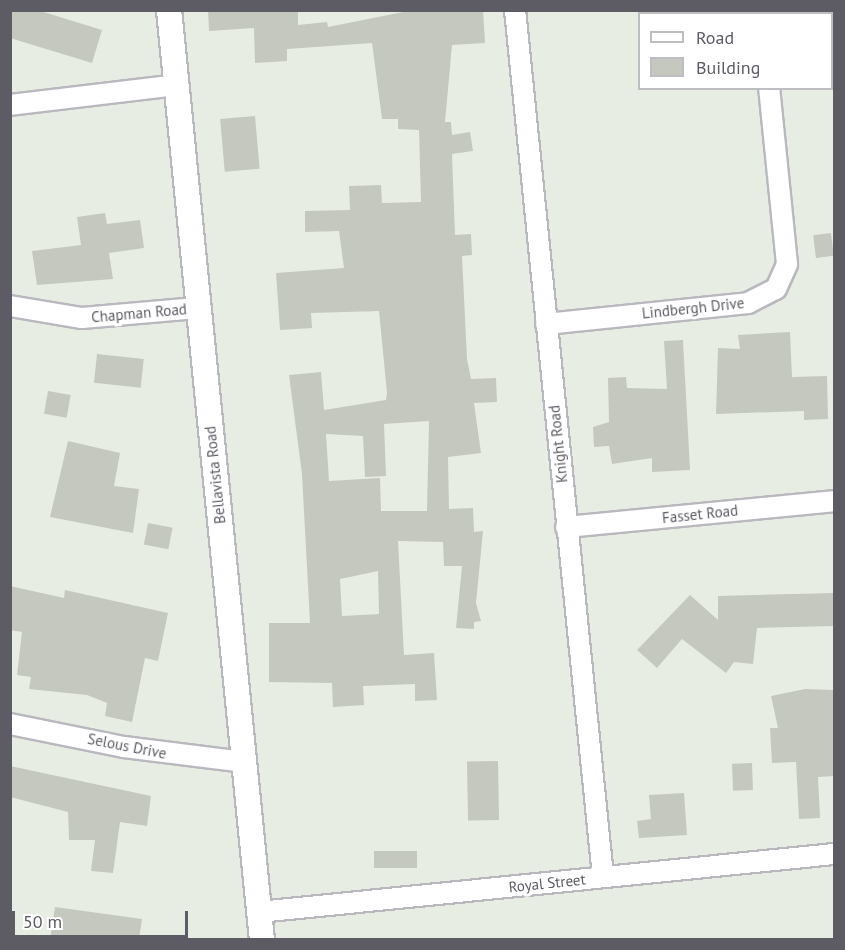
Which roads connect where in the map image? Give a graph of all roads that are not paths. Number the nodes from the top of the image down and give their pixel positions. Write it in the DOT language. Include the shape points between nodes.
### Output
graph roads {
  1 [pos="169,10"];
  2 [pos="515,10"];
  3 [pos="177,85"];
  4 [pos="769,90"];
  5 [pos="10,105"];
  6 [pos="10,306"];
  7 [pos="197,308"];
  8 [pos="546,324"];
  9 [pos="834,501"];
  10 [pos="566,527"];
  11 [pos="10,724"];
  12 [pos="245,762"];
  13 [pos="834,854"];
  14 [pos="603,877"];
  15 [pos="259,912"];
  16 [pos="262,939"];
  1 -- 3 [label="street, Bellavista Road"];
  2 -- 8 [label="street, Knight Road"];
  3 -- 5 [label="street"];
  3 -- 7 [label="street, Bellavista Road"];
  4 -- 8 [label="street, Lindbergh Drive" via="787,264 776,289 748,303"];
  6 -- 7 [label="street, Chapman Road" via="82,318"];
  7 -- 12 [label="street, Bellavista Road"];
  8 -- 10 [label="street, Knight Road"];
  9 -- 10 [label="street, Fasset Road"];
  10 -- 14 [label="street, Knight Road"];
  11 -- 12 [label="street, Selous Drive" via="124,747"];
  12 -- 15 [label="street, Bellavista Road"];
  13 -- 14 [label="street, Royal Street"];
  14 -- 15 [label="street, Royal Street"];
  15 -- 16 [label="street, Bellavista Road"];
}
